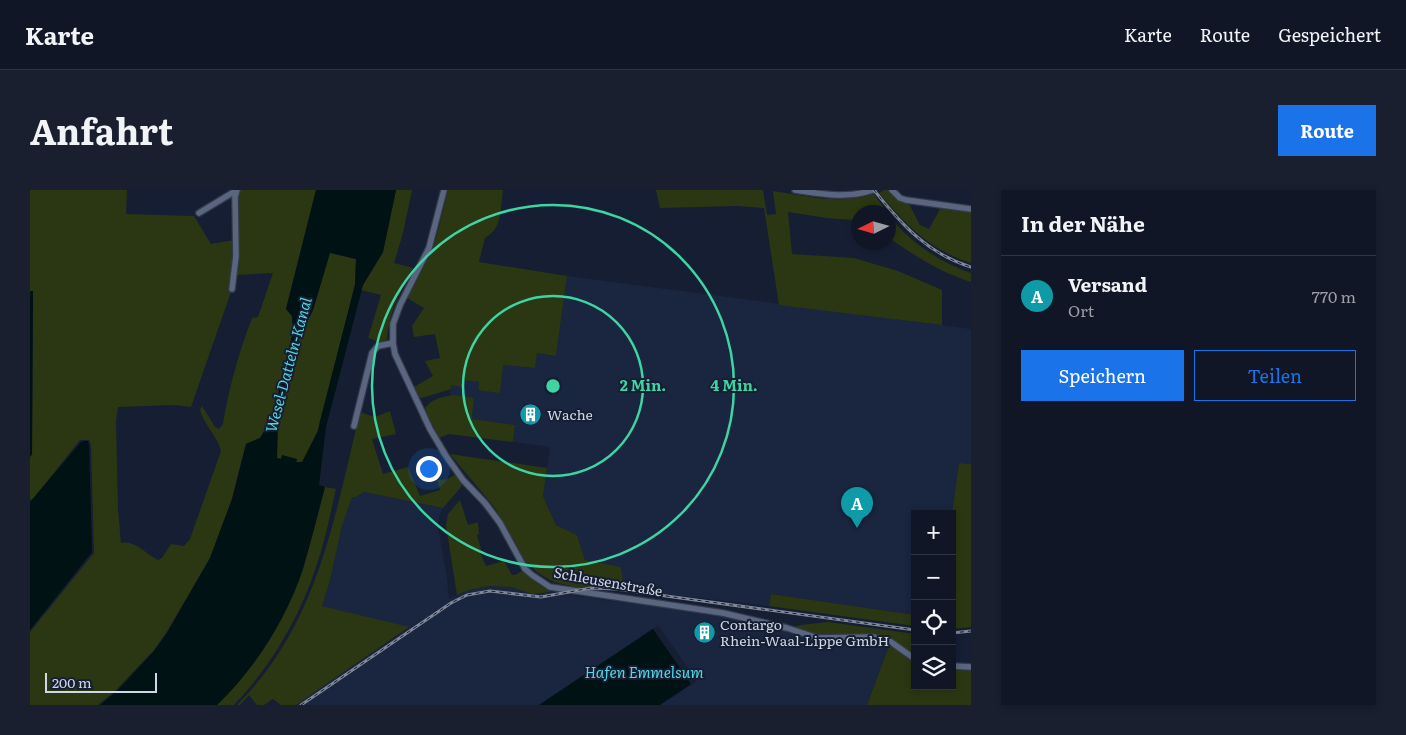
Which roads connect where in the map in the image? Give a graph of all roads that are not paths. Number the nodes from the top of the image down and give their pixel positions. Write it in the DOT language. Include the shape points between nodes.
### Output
graph roads {
  1 [pos="237,190"];
  2 [pos="444,190"];
  3 [pos="795,190"];
  4 [pos="873,190"];
  5 [pos="892,190"];
  6 [pos="971,209"];
  7 [pos="198,213"];
  8 [pos="232,289"];
  9 [pos="393,343"];
  10 [pos="354,426"];
  11 [pos="911,656"];
  12 [pos="956,666"];
  13 [pos="971,667"];
  1 -- 7 [label="street"];
  1 -- 8 [label="street"];
  2 -- 9 [label="street, Schleusenstraße" via="428,248 396,314"];
  3 -- 4 [label="street" via="843,196"];
  5 -- 6 [label="street" via="906,200"];
  9 -- 10 [label="street" via="378,346 372,353"];
  9 -- 11 [label="street, Schleusenstraße" via="398,364 439,445 463,480 500,523 525,568 550,587 723,612 818,638 872,637 891,642"];
  12 -- 13 [label="street"];
}
